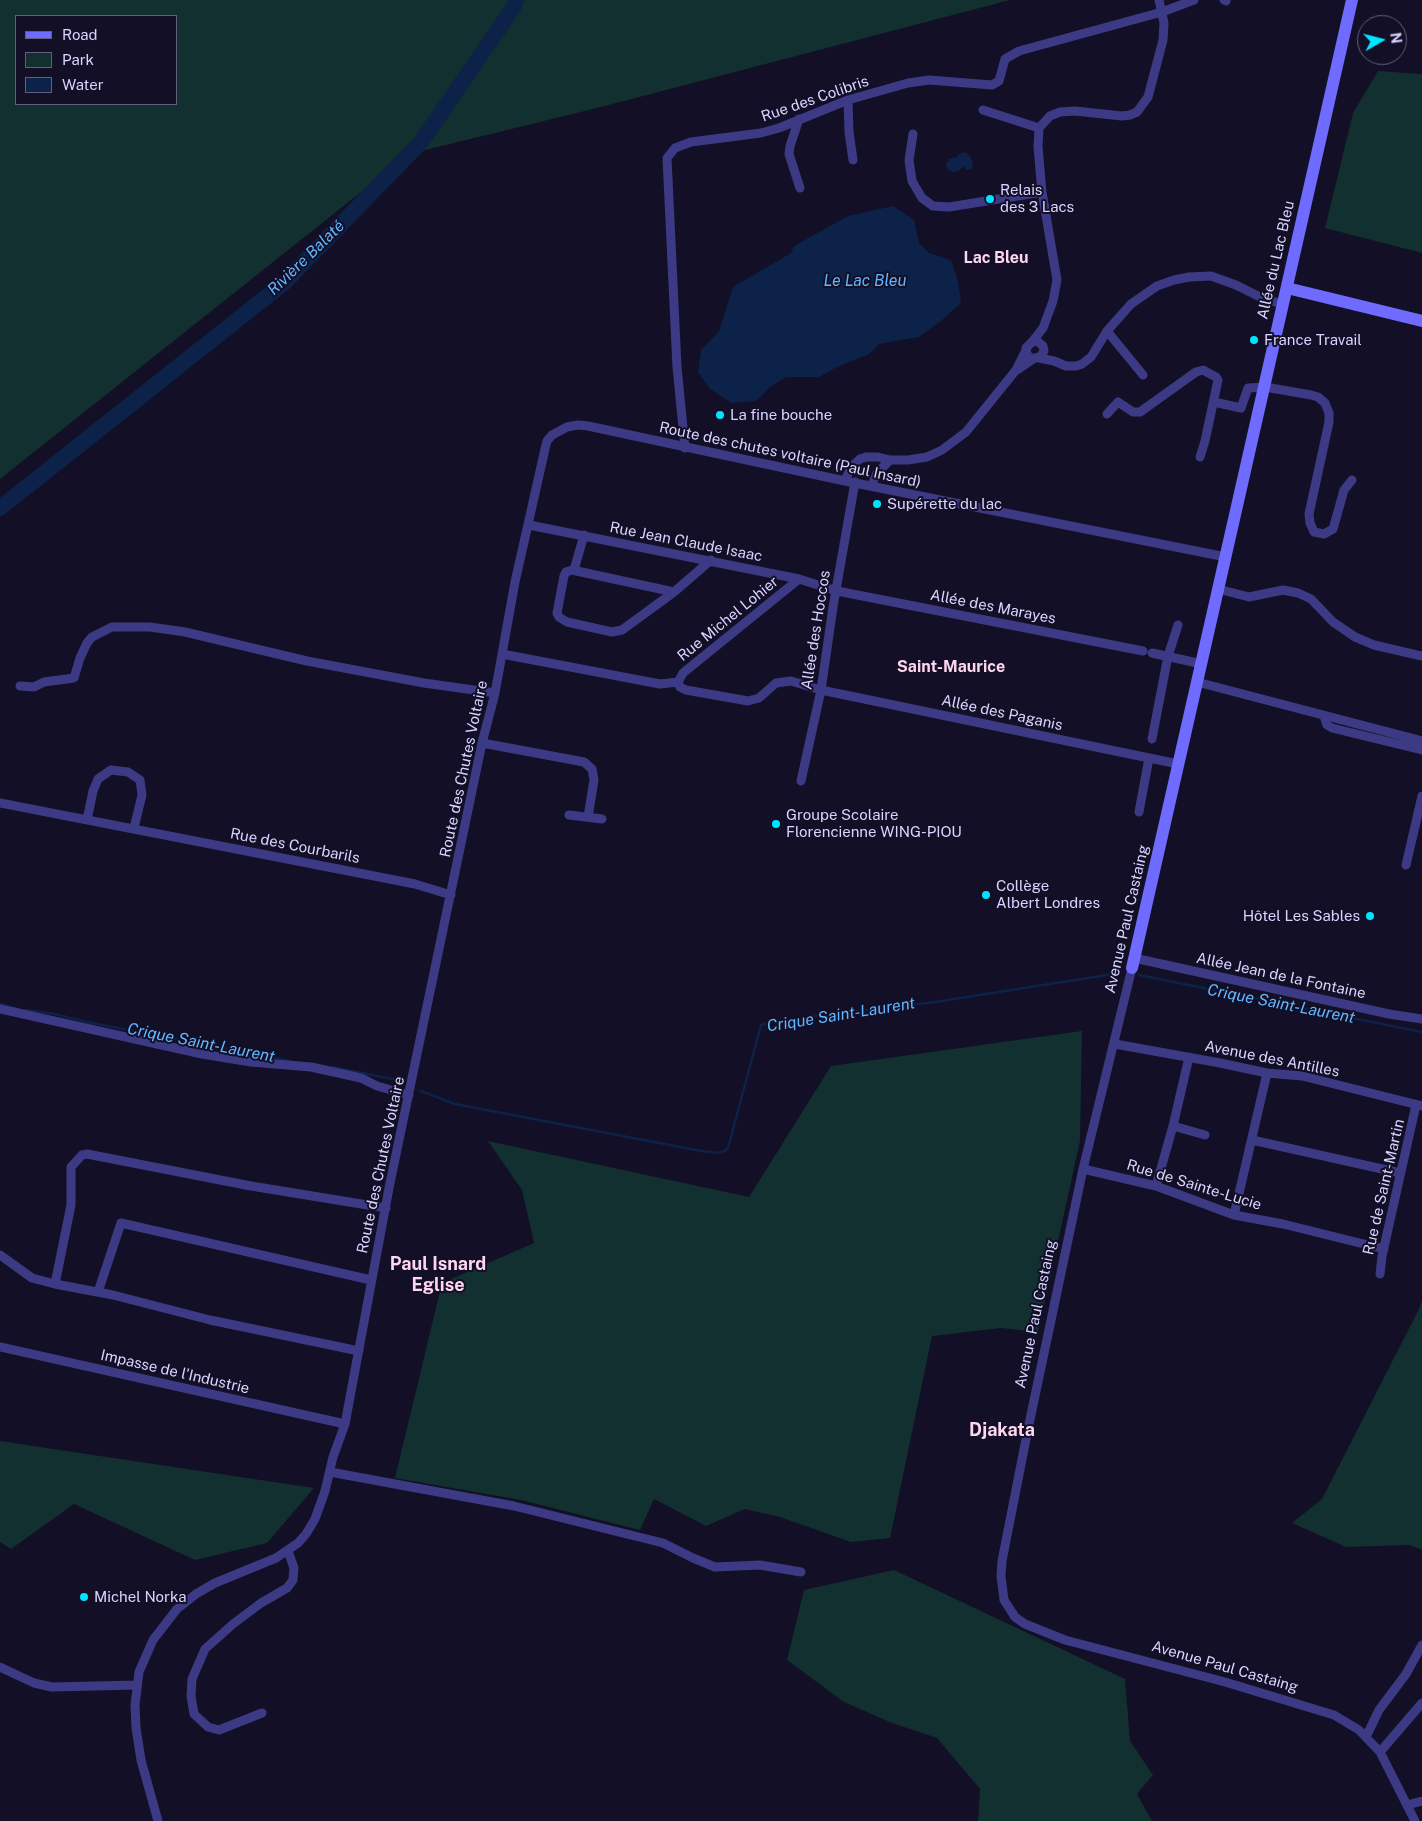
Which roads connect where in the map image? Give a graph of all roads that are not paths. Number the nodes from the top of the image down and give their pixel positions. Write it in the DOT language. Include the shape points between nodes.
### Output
graph roads {
  1 [pos="1159,0"];
  2 [pos="1194,0"];
  3 [pos="1352,0"];
  4 [pos="1162,12"];
  5 [pos="848,100"];
  6 [pos="983,110"];
  7 [pos="799,119"];
  8 [pos="1039,128"];
  9 [pos="913,134"];
  10 [pos="853,160"];
  11 [pos="800,188"];
  12 [pos="1042,192"];
  13 [pos="1286,288"];
  14 [pos="1283,304"];
  15 [pos="1422,321"];
  16 [pos="1042,328"];
  17 [pos="1107,331"];
  18 [pos="1032,342"];
  19 [pos="1043,347"];
  20 [pos="1026,350"];
  21 [pos="1036,358"];
  22 [pos="1054,361"];
  23 [pos="1016,370"];
  24 [pos="1143,375"];
  25 [pos="1265,387"];
  26 [pos="1214,402"];
  27 [pos="1107,414"];
  28 [pos="556,432"];
  29 [pos="685,448"];
  30 [pos="1200,457"];
  31 [pos="890,460"];
  32 [pos="1352,480"];
  33 [pos="845,481"];
  34 [pos="855,482"];
  35 [pos="872,486"];
  36 [pos="529,525"];
  37 [pos="584,535"];
  38 [pos="1226,557"];
  39 [pos="711,560"];
  40 [pos="574,570"];
  41 [pos="799,579"];
  42 [pos="1218,589"];
  43 [pos="837,591"];
  44 [pos="674,592"];
  45 [pos="1178,625"];
  46 [pos="502,654"];
  47 [pos="1168,656"];
  48 [pos="1422,656"];
  49 [pos="1202,664"];
  50 [pos="678,682"];
  51 [pos="1197,682"];
  52 [pos="20,686"];
  53 [pos="821,690"];
  54 [pos="495,693"];
  55 [pos="1324,716"];
  56 [pos="1152,739"];
  57 [pos="1422,741"];
  58 [pos="482,742"];
  59 [pos="1422,750"];
  60 [pos="1150,758"];
  61 [pos="1178,764"];
  62 [pos="801,781"];
  63 [pos="1422,796"];
  64 [pos="0,803"];
  65 [pos="1139,812"];
  66 [pos="569,815"];
  67 [pos="588,817"];
  68 [pos="602,819"];
  69 [pos="87,820"];
  70 [pos="134,828"];
  71 [pos="1406,865"];
  72 [pos="451,895"];
  73 [pos="1133,963"];
  74 [pos="0,1009"];
  75 [pos="1422,1019"];
  76 [pos="1115,1044"];
  77 [pos="1189,1057"];
  78 [pos="1267,1073"];
  79 [pos="409,1095"];
  80 [pos="1419,1106"];
  81 [pos="1173,1126"];
  82 [pos="1205,1135"];
  83 [pos="1252,1140"];
  84 [pos="1083,1169"];
  85 [pos="1400,1173"];
  86 [pos="1156,1186"];
  87 [pos="386,1208"];
  88 [pos="1234,1215"];
  89 [pos="1384,1250"];
  90 [pos="0,1256"];
  91 [pos="1380,1274"];
  92 [pos="372,1280"];
  93 [pos="55,1284"];
  94 [pos="98,1292"];
  95 [pos="0,1347"];
  96 [pos="359,1351"];
  97 [pos="344,1424"];
  98 [pos="330,1472"];
  99 [pos="288,1551"];
  100 [pos="801,1572"];
  101 [pos="1422,1645"];
  102 [pos="0,1667"];
  103 [pos="136,1684"];
  104 [pos="1421,1707"];
  105 [pos="262,1713"];
  106 [pos="1366,1737"];
  107 [pos="1380,1752"];
  108 [pos="1422,1801"];
  109 [pos="1407,1805"];
  110 [pos="158,1821"];
  111 [pos="1415,1821"];
  1 -- 4 [label="street"];
  2 -- 4 [label="street"];
  3 -- 13 [label="street, Allée du Lac Bleu"];
  4 -- 5 [label="street, Rue des Colibris" via="1014,53 1005,60 999,81 992,85 920,81"];
  4 -- 8 [label="street" via="1164,40 1148,97 1137,112 1122,116 1060,112 1050,116"];
  5 -- 7 [label="street, Rue des Colibris"];
  5 -- 10 [label="street"];
  6 -- 8 [label="street"];
  7 -- 11 [label="street" via="789,154"];
  7 -- 29 [label="street, Rue des Colibris" via="761,133 682,144 667,158 677,367"];
  8 -- 12 [label="street"];
  9 -- 12 [label="street" via="909,160 912,181 922,198 933,206 949,207"];
  12 -- 16 [label="street" via="1057,280"];
  13 -- 14 [label="street, Allée du Lac Bleu"];
  13 -- 15 [label="street"];
  14 -- 17 [label="street" via="1212,276 1189,277 1157,286 1143,294"];
  14 -- 25 [label="street, Allée du Lac Bleu"];
  16 -- 18 [label="street"];
  16 -- 19 [label="street"];
  17 -- 22 [label="street" via="1091,357 1082,364 1071,366"];
  17 -- 24 [label="street"];
  18 -- 19 [label="street" via="1039,342"];
  18 -- 20 [label="street"];
  19 -- 21 [label="street" via="1043,354"];
  19 -- 22 [label="street"];
  20 -- 21 [label="street" via="1027,355"];
  20 -- 23 [label="street"];
  21 -- 22 [label="street"];
  21 -- 23 [label="street"];
  23 -- 31 [label="street" via="966,432 942,450 927,457"];
  25 -- 26 [label="street" via="1248,388 1242,408"];
  25 -- 32 [label="street" via="1318,397 1328,408 1329,422 1309,514 1314,532 1324,534 1333,529 1344,490"];
  25 -- 38 [label="street, Allée du Lac Bleu"];
  26 -- 27 [label="street" via="1218,380 1203,370 1140,412 1133,412 1118,402"];
  26 -- 30 [label="street"];
  28 -- 29 [label="street, Route des chutes voltaire (Paul Insard)" via="567,427 588,426"];
  28 -- 36 [label="street, Route des Chutes Voltaire" via="545,449"];
  29 -- 33 [label="street, Route des chutes voltaire (Paul Insard)"];
  31 -- 33 [label="street" via="878,457 860,459 850,467"];
  31 -- 35 [label="street"];
  33 -- 34 [label="street, Route des chutes voltaire (Paul Insard)"];
  34 -- 35 [label="street, Route des chutes voltaire (Paul Insard)"];
  34 -- 43 [label="street, Allée des Hoccos"];
  35 -- 38 [label="street, Route des chutes voltaire (Paul Insard)"];
  36 -- 37 [label="street, Rue Jean Claude Isaac"];
  36 -- 46 [label="street, Route des Chutes Voltaire"];
  37 -- 39 [label="street, Rue Jean Claude Isaac"];
  37 -- 40 [label="street"];
  38 -- 42 [label="street, Avenue Paul Castaing"];
  39 -- 41 [label="street, Rue Jean Claude Isaac"];
  39 -- 44 [label="street"];
  40 -- 44 [label="street"];
  40 -- 44 [label="street" via="564,576 558,615 567,622 612,632 622,630"];
  41 -- 43 [label="street, Rue Jean Claude Isaac"];
  41 -- 50 [label="street, Rue Michel Lohier" via="683,673"];
  42 -- 48 [label="street" via="1249,597 1283,590 1298,593 1311,599 1339,627 1355,637"];
  42 -- 49 [label="street, Avenue Paul Castaing"];
  43 -- 47 [label="street, Allée des Marayes"];
  43 -- 53 [label="street, Allée des Hoccos"];
  45 -- 47 [label="street"];
  46 -- 50 [label="street" via="660,684"];
  46 -- 54 [label="street, Route des Chutes Voltaire"];
  47 -- 49 [label="street, Allée des Marayes"];
  47 -- 56 [label="street"];
  49 -- 51 [label="street, Avenue Paul Castaing"];
  50 -- 53 [label="street, Allée des Paganis" via="686,690 748,701 760,698 776,684 784,682"];
  51 -- 55 [label="street"];
  51 -- 61 [label="street, Avenue Paul Castaing"];
  52 -- 54 [label="street" via="34,687 44,682 74,678 92,636 112,627 150,627 185,632 306,661"];
  53 -- 60 [label="street, Allée des Paganis"];
  53 -- 62 [label="street, Allée des Hoccos"];
  54 -- 58 [label="street, Route des Chutes Voltaire"];
  55 -- 57 [label="street"];
  55 -- 59 [label="street" via="1332,728"];
  58 -- 67 [label="street" via="584,762 592,769 594,780"];
  58 -- 72 [label="street, Route des Chutes Voltaire"];
  60 -- 61 [label="street, Allée des Paganis"];
  60 -- 65 [label="street"];
  61 -- 73 [label="street, Avenue Paul Castaing"];
  63 -- 71 [label="street"];
  64 -- 69 [label="street, Rue des Courbarils"];
  66 -- 67 [label="street"];
  67 -- 68 [label="street"];
  69 -- 70 [label="street, Rue des Courbarils"];
  69 -- 70 [label="street" via="98,778 112,770 128,772 140,780 142,795"];
  70 -- 72 [label="street, Rue des Courbarils" via="416,884"];
  72 -- 79 [label="street, Route des Chutes Voltaire"];
  73 -- 75 [label="street, Allée Jean de la Fontaine"];
  73 -- 76 [label="street, Avenue Paul Castaing"];
  74 -- 79 [label="street" via="202,1054 311,1067 361,1078"];
  76 -- 77 [label="street, Avenue des Antilles"];
  76 -- 84 [label="street, Avenue Paul Castaing"];
  77 -- 78 [label="street, Avenue des Antilles"];
  77 -- 81 [label="street"];
  78 -- 80 [label="street, Avenue des Antilles" via="1302,1076"];
  78 -- 83 [label="street"];
  79 -- 87 [label="street, Route des Chutes Voltaire"];
  80 -- 85 [label="street, Rue de Saint-Martin"];
  81 -- 82 [label="street"];
  81 -- 86 [label="street"];
  83 -- 85 [label="street"];
  83 -- 88 [label="street"];
  84 -- 86 [label="street, Rue de Sainte-Lucie"];
  84 -- 106 [label="street, Avenue Paul Castaing" via="1005,1544 1001,1576 1004,1600 1016,1617 1049,1635 1225,1682 1334,1716"];
  85 -- 89 [label="street, Rue de Saint-Martin"];
  86 -- 88 [label="street, Rue de Sainte-Lucie"];
  87 -- 92 [label="street, Route des Chutes Voltaire"];
  87 -- 93 [label="street" via="82,1155 71,1167 71,1205"];
  88 -- 89 [label="street, Rue de Sainte-Lucie" via="1284,1224"];
  89 -- 91 [label="street, Rue de Saint-Martin"];
  90 -- 93 [label="street" via="32,1278"];
  92 -- 94 [label="street" via="121,1223"];
  92 -- 96 [label="street, Route des Chutes Voltaire"];
  93 -- 94 [label="street"];
  94 -- 96 [label="street" via="210,1320"];
  95 -- 97 [label="street, Impasse de l'Industrie"];
  96 -- 97 [label="street, Route des Chutes Voltaire"];
  97 -- 98 [label="street, Route des Chutes Voltaire"];
  98 -- 99 [label="street, Route des Chutes Voltaire" via="315,1519 306,1534"];
  98 -- 100 [label="street" via="514,1506 663,1543 715,1567 760,1565"];
  99 -- 103 [label="street, Route des Chutes Voltaire" via="215,1583 177,1609 153,1640"];
  99 -- 105 [label="street" via="294,1568 293,1580 287,1588 261,1603 205,1648 192,1679 194,1714 208,1727 219,1730"];
  101 -- 106 [label="street" via="1406,1674 1379,1710"];
  102 -- 103 [label="street" via="34,1684 52,1687"];
  103 -- 110 [label="street, Route des Chutes Voltaire" via="136,1728 141,1760"];
  104 -- 107 [label="street"];
  106 -- 107 [label="street, Avenue Paul Castaing"];
  107 -- 109 [label="street, Avenue Paul Castaing"];
  108 -- 109 [label="street"];
  109 -- 111 [label="street, Avenue Paul Castaing"];
}
